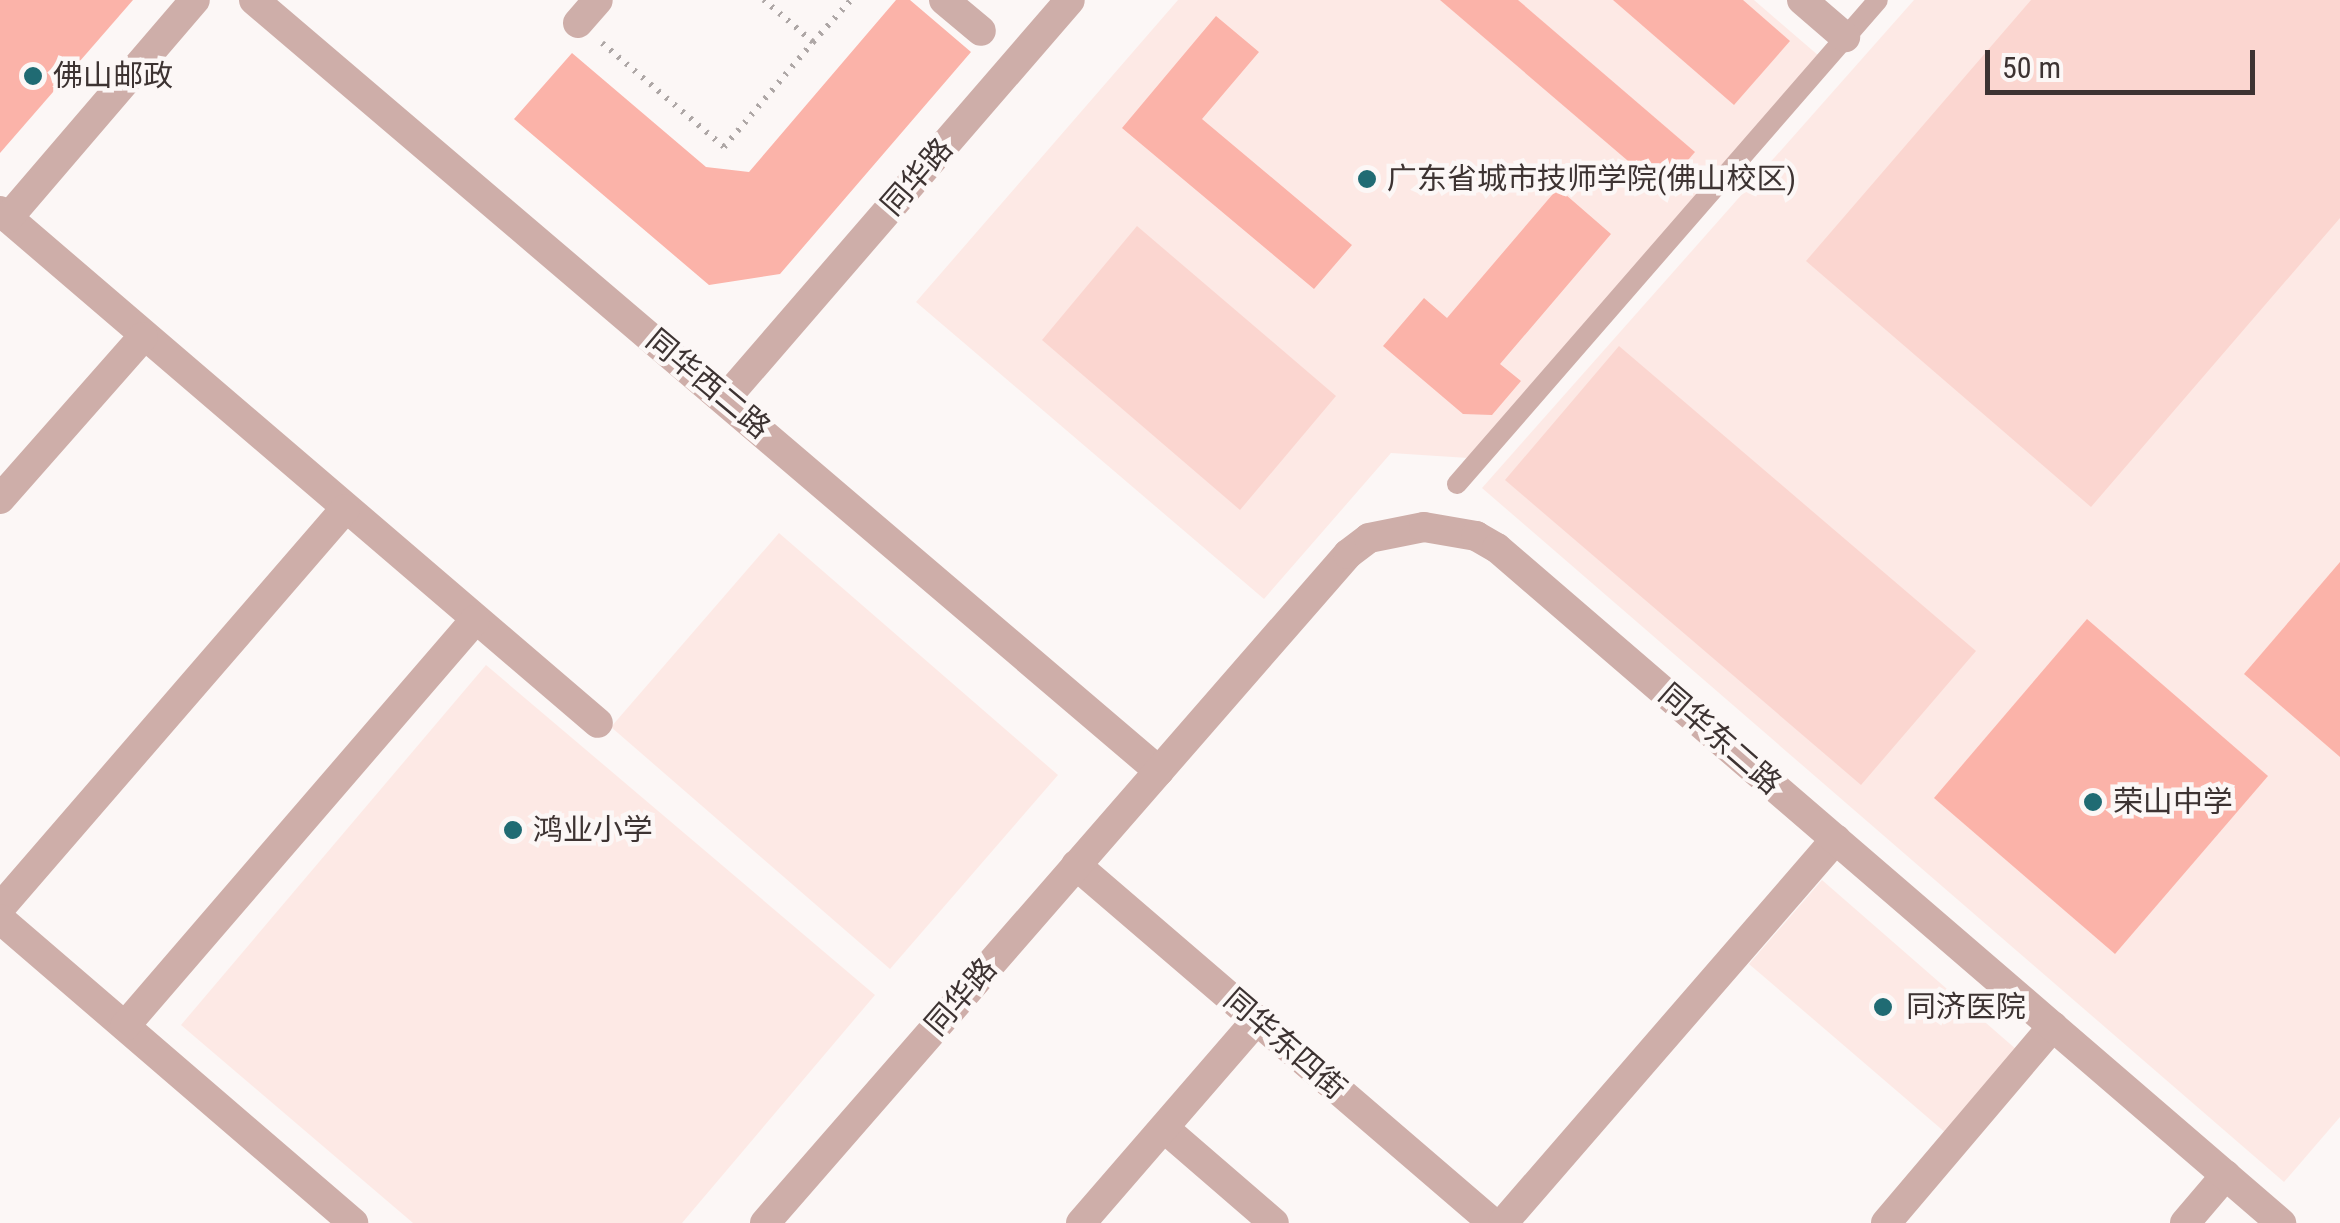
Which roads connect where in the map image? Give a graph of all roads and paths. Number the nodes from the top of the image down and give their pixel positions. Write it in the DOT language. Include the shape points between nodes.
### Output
graph roads {
  1 [pos="195,0"];
  2 [pos="254,0"];
  3 [pos="764,0"];
  4 [pos="851,0"];
  5 [pos="944,0"];
  6 [pos="1070,0"];
  7 [pos="1802,0"];
  8 [pos="1878,0"];
  9 [pos="588,11"];
  10 [pos="981,31"];
  11 [pos="1845,37"];
  12 [pos="813,42"];
  13 [pos="4,215"];
  14 [pos="143,336"];
  15 [pos="725,399"];
  16 [pos="1456,484"];
  17 [pos="0,499"];
  18 [pos="344,509"];
  19 [pos="475,620"];
  20 [pos="598,723"];
  21 [pos="1159,771"];
  22 [pos="1836,839"];
  23 [pos="1076,865"];
  24 [pos="0,908"];
  25 [pos="0,919"];
  26 [pos="1257,1020"];
  27 [pos="125,1026"];
  28 [pos="2053,1026"];
  29 [pos="1164,1128"];
  30 [pos="2226,1175"];
  31 [pos="354,1223"];
  32 [pos="765,1223"];
  33 [pos="1081,1223"];
  34 [pos="1274,1223"];
  35 [pos="1493,1223"];
  36 [pos="1503,1223"];
  37 [pos="1886,1223"];
  38 [pos="2184,1223"];
  39 [pos="2280,1223"];
  1 -- 13 [label="street"];
  2 -- 15 [label="street, 同华西二路"];
  3 -- 12 [label="path"];
  4 -- 12 [label="path"];
  5 -- 10 [label="street"];
  6 -- 15 [label="street, 同华路"];
  7 -- 11 [label="street"];
  8 -- 11 [label="lane"];
  9 -- 12 [label="path" via="724,146"];
  11 -- 16 [label="lane"];
  13 -- 14 [label="street"];
  14 -- 17 [label="street"];
  14 -- 18 [label="street"];
  15 -- 21 [label="street, 同华西二路"];
  18 -- 19 [label="street"];
  18 -- 24 [label="street"];
  19 -- 20 [label="street"];
  19 -- 27 [label="street"];
  21 -- 22 [label="street, 同华东二路" via="1348,554 1398,530 1450,529 1497,548"];
  21 -- 23 [label="street, 同华路"];
  22 -- 28 [label="street, 同华东二路"];
  22 -- 36 [label="street"];
  23 -- 26 [label="street, 同华东四街"];
  23 -- 32 [label="street, 同华路"];
  25 -- 27 [label="street"];
  26 -- 29 [label="street"];
  26 -- 35 [label="street, 同华东四街"];
  27 -- 31 [label="street"];
  28 -- 30 [label="street, 同华东二路"];
  28 -- 37 [label="street"];
  29 -- 33 [label="street"];
  29 -- 34 [label="street"];
  30 -- 38 [label="street"];
  30 -- 39 [label="street, 同华东二路"];
}
